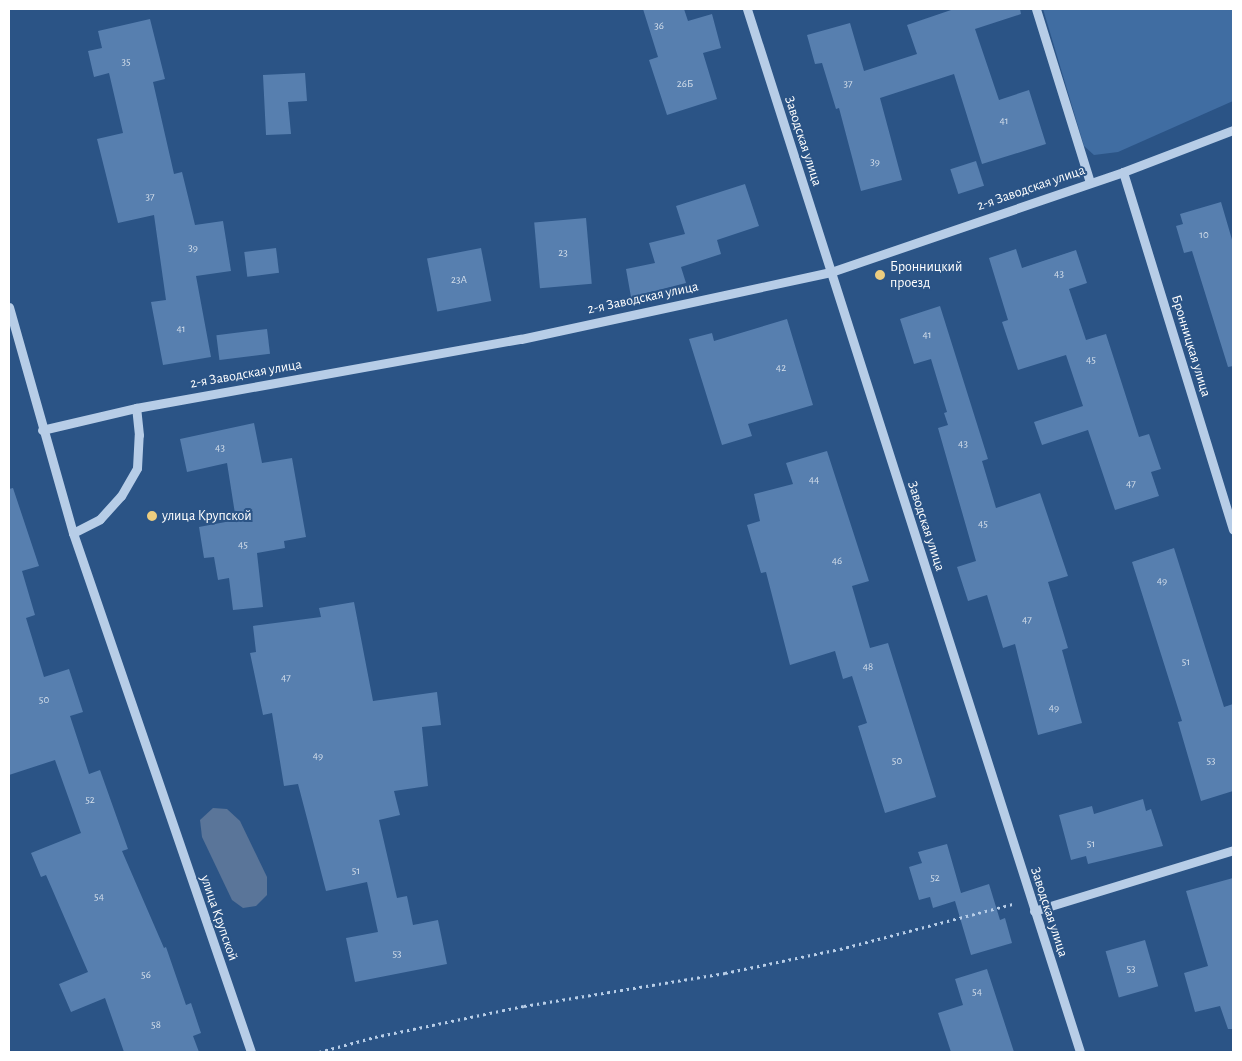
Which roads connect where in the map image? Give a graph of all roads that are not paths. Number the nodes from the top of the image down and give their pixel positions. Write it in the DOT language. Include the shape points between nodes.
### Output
graph roads {
  1 [pos="746,9"];
  2 [pos="1036,9"];
  3 [pos="1233,130"];
  4 [pos="1123,172"];
  5 [pos="1090,182"];
  6 [pos="831,272"];
  7 [pos="9,306"];
  8 [pos="136,408"];
  9 [pos="42,430"];
  10 [pos="1233,529"];
  11 [pos="73,533"];
  12 [pos="1233,850"];
  13 [pos="1034,911"];
  14 [pos="250,1052"];
  15 [pos="1080,1052"];
  1 -- 6 [label="street, Заводская улица"];
  2 -- 5 [label="street"];
  3 -- 4 [label="street, 2-я Заводская улица"];
  4 -- 5 [label="street, 2-я Заводская улица"];
  4 -- 10 [label="street, Бронницкая улица"];
  5 -- 6 [label="street, 2-я Заводская улица"];
  6 -- 8 [label="street, 2-я Заводская улица" via="521,339"];
  6 -- 13 [label="street, Заводская улица"];
  7 -- 9 [label="street, улица Крупской"];
  8 -- 9 [label="street, 2-я Заводская улица"];
  8 -- 11 [label="street" via="139,435 137,468 121,496 100,519"];
  9 -- 11 [label="street, улица Крупской"];
  11 -- 14 [label="street, улица Крупской"];
  12 -- 13 [label="street"];
  13 -- 15 [label="street, Заводская улица"];
}
